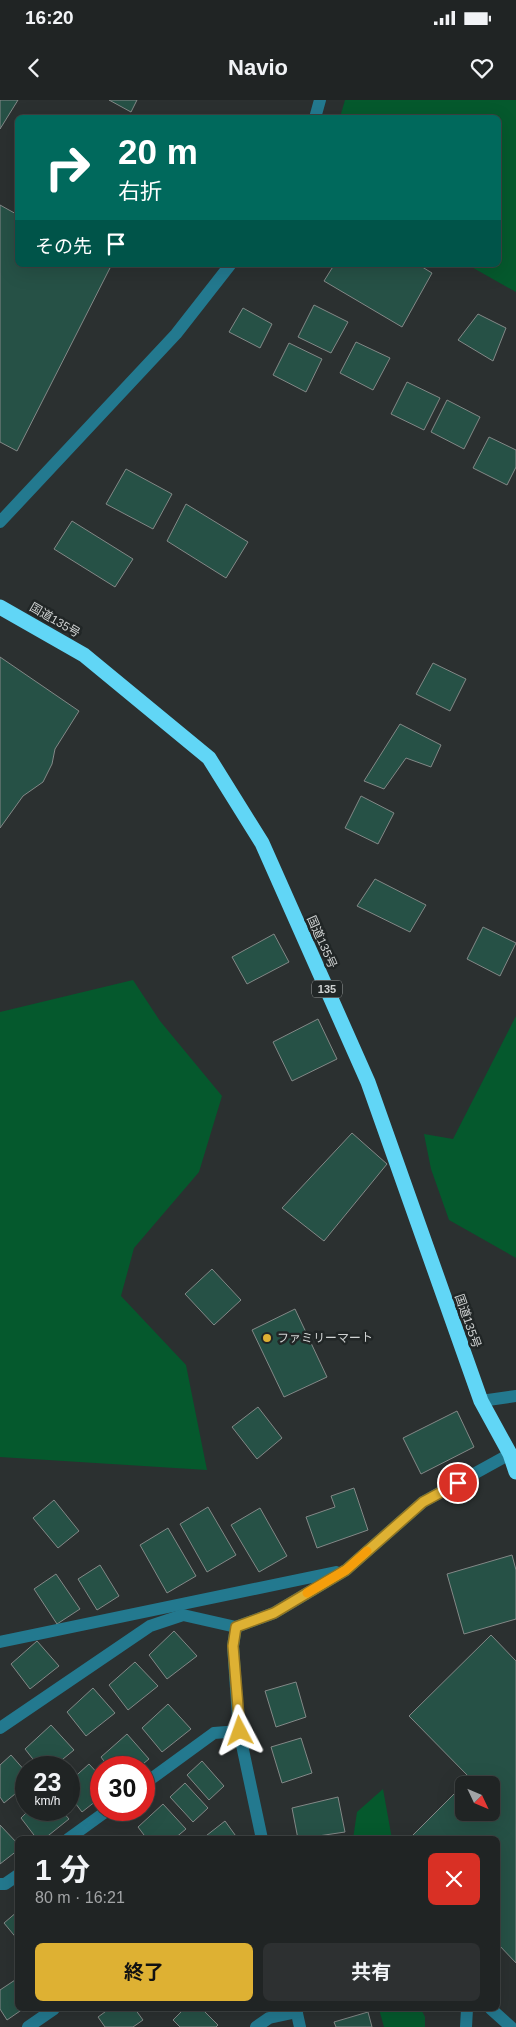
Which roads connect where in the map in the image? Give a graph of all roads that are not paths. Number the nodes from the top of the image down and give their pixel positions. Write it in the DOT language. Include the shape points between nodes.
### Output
graph roads {
  1 [pos="320,100"];
  2 [pos="316,115"];
  3 [pos="228,267"];
  4 [pos="0,522"];
  5 [pos="0,607"];
  6 [pos="516,1396"];
  7 [pos="481,1400"];
  8 [pos="510,1454"];
  9 [pos="516,1472"];
  10 [pos="346,1570"];
  11 [pos="236,1627"];
  12 [pos="0,1642"];
  13 [pos="0,1728"];
  14 [pos="240,1731"];
  15 [pos="155,1776"];
  16 [pos="93,1821"];
  17 [pos="72,1836"];
  18 [pos="261,1836"];
  19 [pos="15,1877"];
  20 [pos="0,1884"];
  21 [pos="51,2011"];
  22 [pos="297,2011"];
  23 [pos="467,2011"];
  24 [pos="493,2011"];
  25 [pos="28,2027"];
  26 [pos="256,2027"];
  27 [pos="300,2027"];
  28 [pos="466,2027"];
  29 [pos="511,2027"];
  1 -- 2 [label="street"];
  3 -- 4 [label="street" via="176,334"];
  5 -- 7 [label="highway, 国道135号 / 135" via="84,654 210,758 262,842 368,1082"];
  6 -- 7 [label="street"];
  7 -- 8 [label="highway, 国道135号 / 135"];
  8 -- 9 [label="highway, 国道135号 / 135"];
  8 -- 10 [label="street" via="423,1502"];
  10 -- 11 [label="street" via="274,1613"];
  10 -- 12 [label="street"];
  11 -- 13 [label="street" via="183,1615 150,1626"];
  11 -- 14 [label="street" via="233,1646"];
  14 -- 15 [label="street" via="214,1733"];
  14 -- 18 [label="street"];
  16 -- 17 [label="street"];
  19 -- 20 [label="street"];
  21 -- 25 [label="street"];
  22 -- 26 [label="street" via="269,2018"];
  22 -- 27 [label="street"];
  23 -- 28 [label="street"];
  24 -- 29 [label="street"];
}
